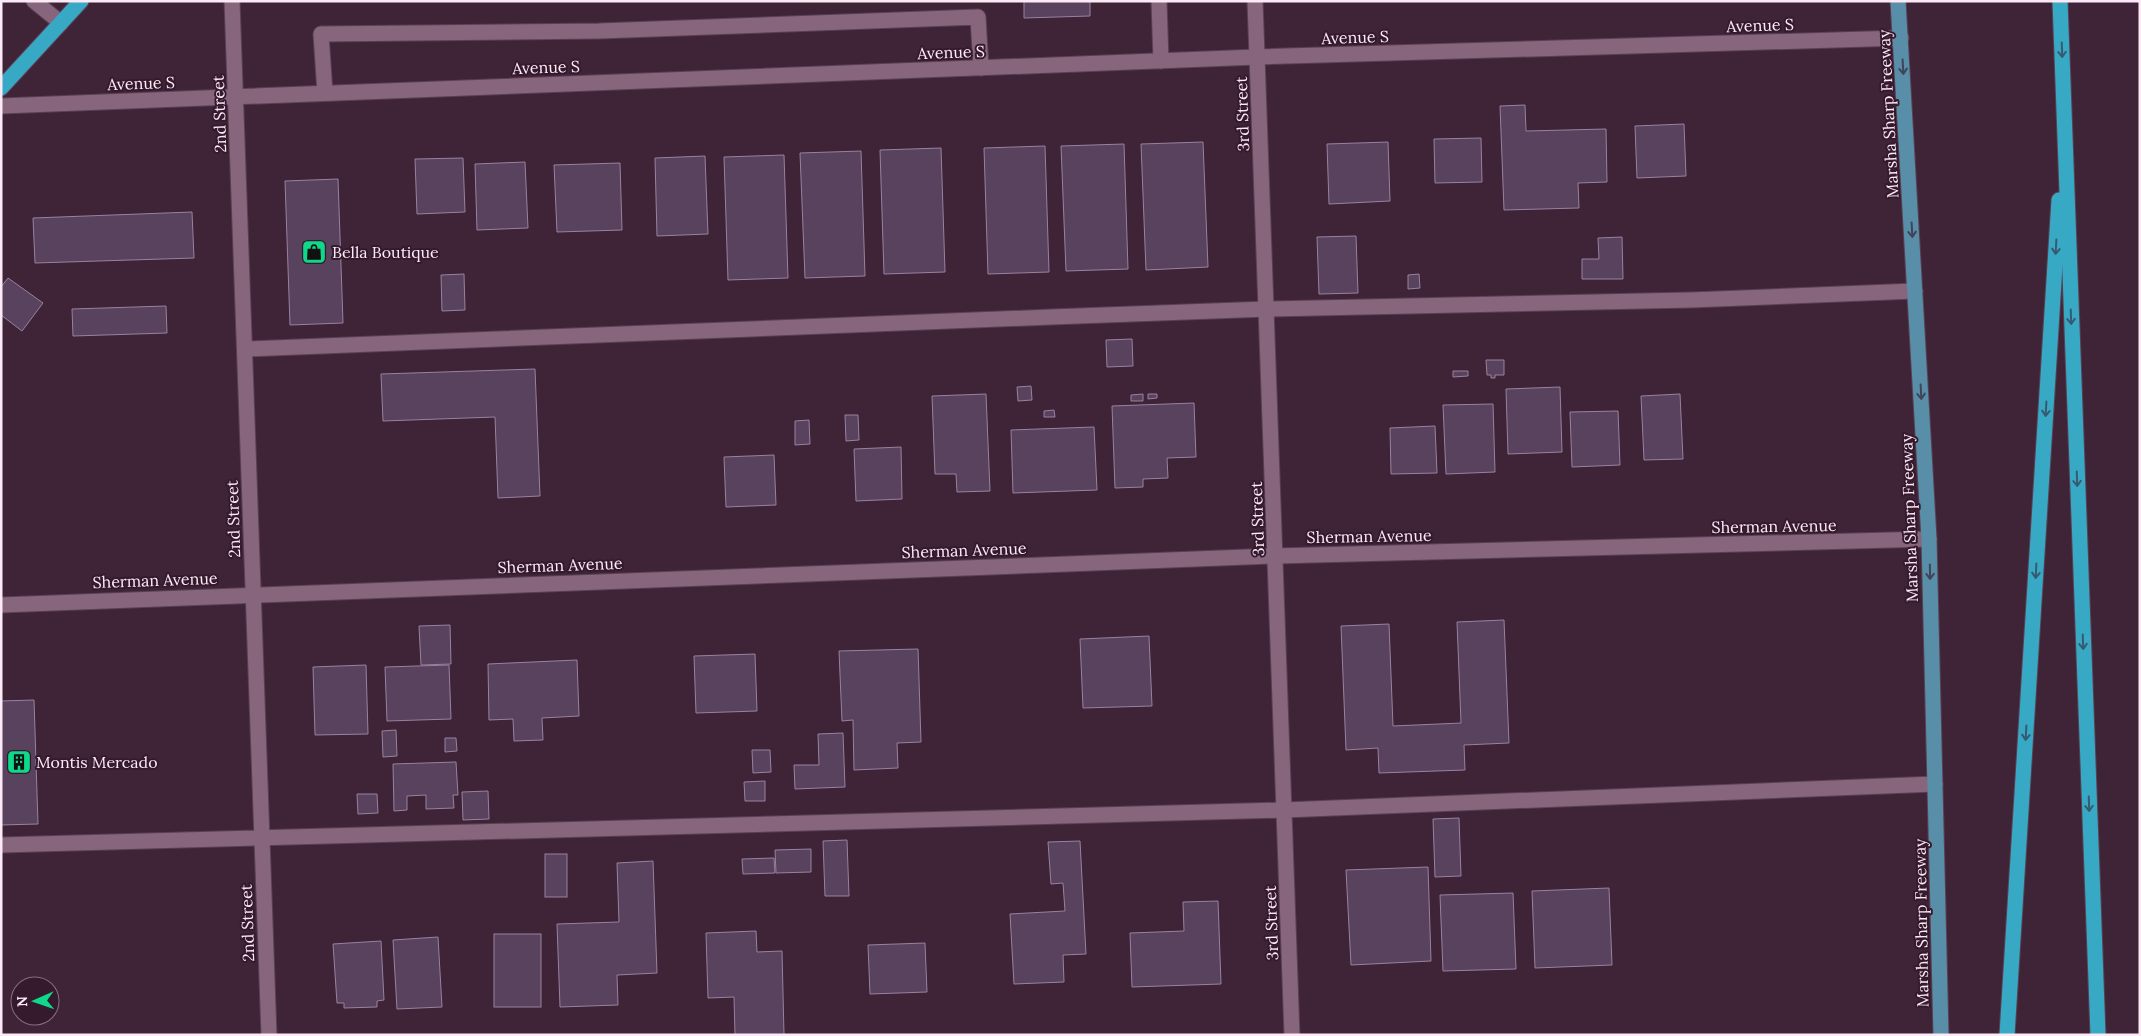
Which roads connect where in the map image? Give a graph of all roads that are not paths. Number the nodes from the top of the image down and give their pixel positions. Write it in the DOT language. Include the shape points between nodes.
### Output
graph roads {
  1 [pos="34,1"];
  2 [pos="81,1"];
  3 [pos="232,1"];
  4 [pos="1159,1"];
  5 [pos="1256,1"];
  6 [pos="1898,1"];
  7 [pos="2060,1"];
  8 [pos="61,23"];
  9 [pos="1901,38"];
  10 [pos="1257,58"];
  11 [pos="1161,61"];
  12 [pos="981,68"];
  13 [pos="1,88"];
  14 [pos="325,93"];
  15 [pos="236,96"];
  16 [pos="1,106"];
  17 [pos="2064,111"];
  18 [pos="1915,291"];
  19 [pos="1267,309"];
  20 [pos="245,349"];
  21 [pos="1929,539"];
  22 [pos="1275,556"];
  23 [pos="253,594"];
  24 [pos="1,605"];
  25 [pos="1935,784"];
  26 [pos="1284,810"];
  27 [pos="262,838"];
  28 [pos="1,846"];
  29 [pos="269,1035"];
  30 [pos="1292,1035"];
  31 [pos="1941,1035"];
  32 [pos="2007,1035"];
  33 [pos="2098,1035"];
  1 -- 8 [label="street"];
  2 -- 8 [label="highway"];
  3 -- 15 [label="street, 2nd Street"];
  4 -- 11 [label="street"];
  5 -- 10 [label="street, 3rd Street"];
  6 -- 9 [label="main road, Marsha Sharp Freeway"];
  7 -- 17 [label="highway, one-way"];
  8 -- 13 [label="highway"];
  9 -- 10 [label="street, Avenue S"];
  9 -- 18 [label="main road, Marsha Sharp Freeway, one-way"];
  10 -- 11 [label="street, Avenue S"];
  10 -- 19 [label="street, 3rd Street"];
  11 -- 12 [label="street, Avenue S"];
  12 -- 14 [label="street, Avenue S"];
  12 -- 14 [label="street" via="978,17 599,31 321,34"];
  14 -- 15 [label="street, Avenue S"];
  15 -- 16 [label="street, Avenue S"];
  15 -- 20 [label="street, 2nd Street"];
  17 -- 32 [label="highway, one-way"];
  17 -- 33 [label="highway, one-way"];
  18 -- 19 [label="street" via="1691,300"];
  18 -- 21 [label="main road, Marsha Sharp Freeway, one-way"];
  19 -- 20 [label="street"];
  19 -- 22 [label="street, 3rd Street"];
  20 -- 23 [label="street, 2nd Street"];
  21 -- 22 [label="street, Sherman Avenue"];
  21 -- 25 [label="main road, Marsha Sharp Freeway, one-way"];
  22 -- 23 [label="street, Sherman Avenue"];
  22 -- 26 [label="street, 3rd Street"];
  23 -- 24 [label="street, Sherman Avenue"];
  23 -- 27 [label="street, 2nd Street"];
  25 -- 26 [label="street"];
  25 -- 31 [label="main road, Marsha Sharp Freeway"];
  26 -- 27 [label="street"];
  26 -- 30 [label="street, 3rd Street"];
  27 -- 28 [label="street"];
  27 -- 29 [label="street, 2nd Street"];
}
